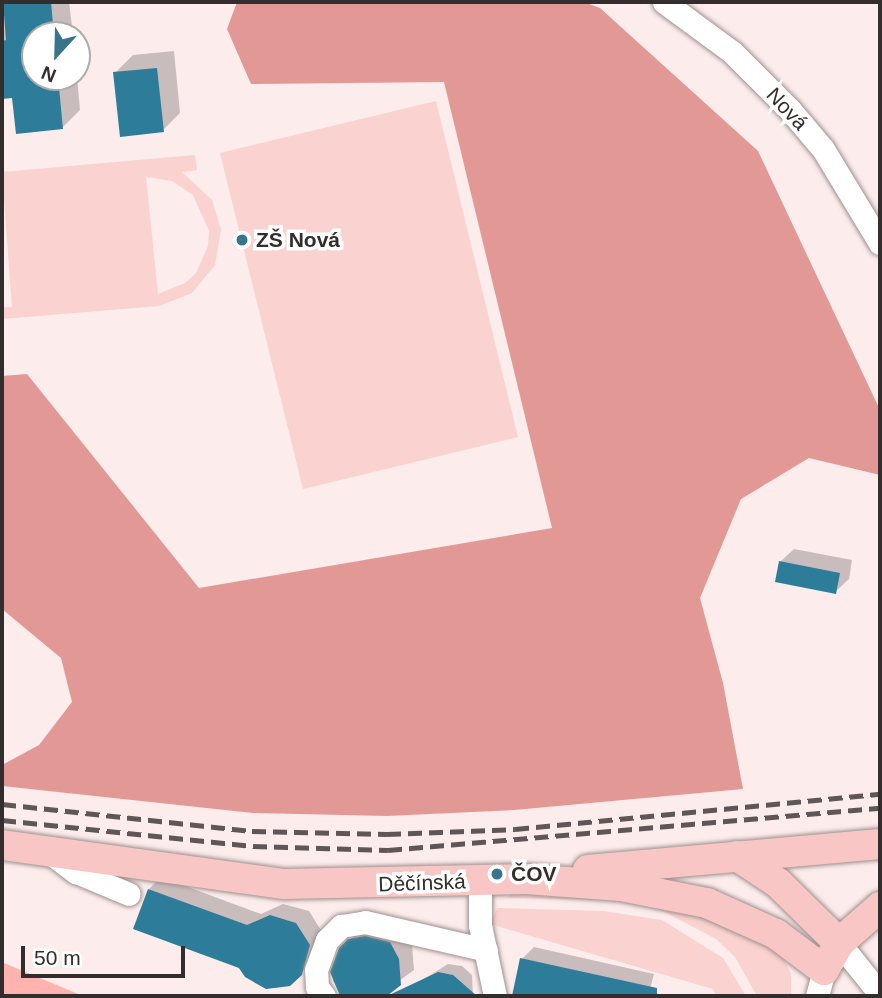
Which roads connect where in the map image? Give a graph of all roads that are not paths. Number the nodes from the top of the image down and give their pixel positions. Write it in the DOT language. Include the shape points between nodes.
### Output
graph roads {
  1 [pos="664,2"];
  2 [pos="880,243"];
  3 [pos="880,844"];
  4 [pos="2,845"];
  5 [pos="50,852"];
  6 [pos="737,856"];
  7 [pos="526,879"];
  8 [pos="480,881"];
  9 [pos="129,894"];
  10 [pos="880,907"];
  11 [pos="839,943"];
  12 [pos="485,950"];
  13 [pos="821,983"];
  14 [pos="880,994"];
  15 [pos="324,996"];
  16 [pos="495,996"];
  1 -- 2 [label="street, Nová" via="732,52 790,110 823,149"];
  3 -- 6 [label="main road"];
  4 -- 5 [label="main road, Děčínská"];
  5 -- 8 [label="main road, Děčínská" via="284,884"];
  5 -- 9 [label="street" via="76,872"];
  6 -- 7 [label="main road"];
  6 -- 11 [label="main road" via="778,883"];
  7 -- 8 [label="main road, Děčínská"];
  7 -- 13 [label="main road, Děčínská" via="621,886 707,903 776,934"];
  8 -- 12 [label="street"];
  10 -- 11 [label="main road, Děčínská"];
  11 -- 13 [label="main road, Děčínská"];
  11 -- 14 [label="street"];
  12 -- 15 [label="street" via="365,922 341,926 327,940 316,970 317,987"];
  12 -- 16 [label="street"];
}
